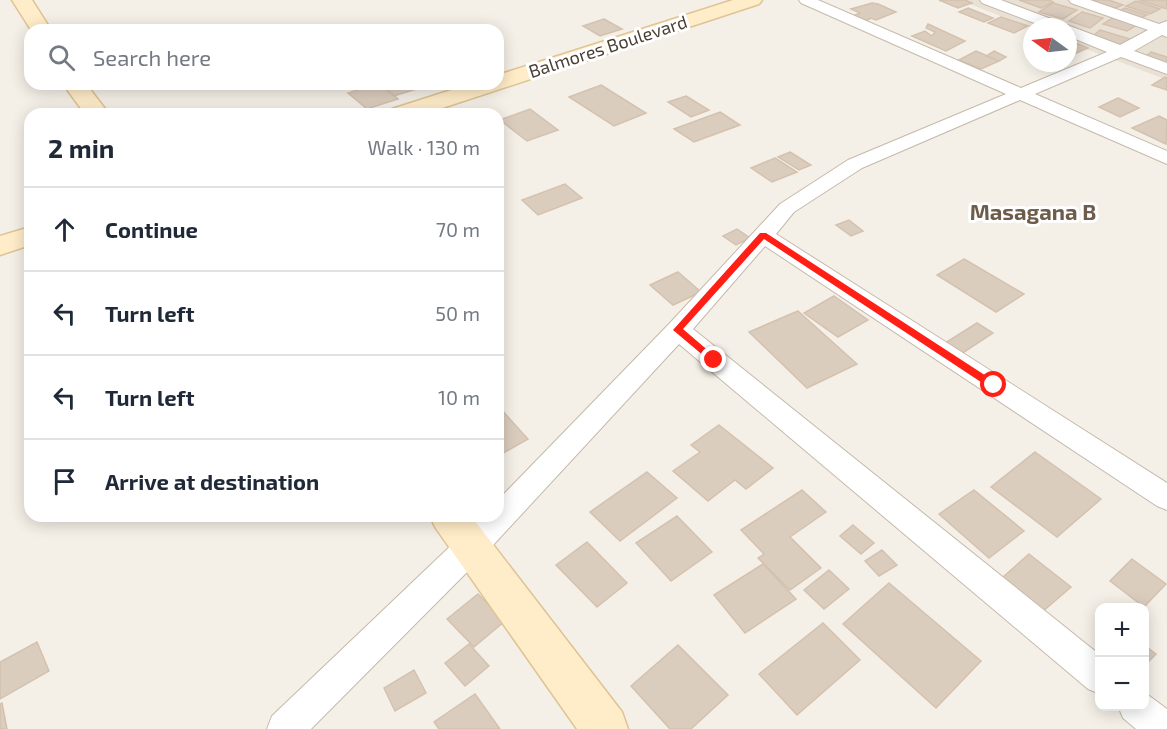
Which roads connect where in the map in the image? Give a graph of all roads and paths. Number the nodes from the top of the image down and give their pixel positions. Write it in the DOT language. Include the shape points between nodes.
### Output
graph roads {
  1 [pos="22,0"];
  2 [pos="752,0"];
  3 [pos="806,0"];
  4 [pos="987,0"];
  5 [pos="1076,0"];
  6 [pos="1035,18"];
  7 [pos="36,24"];
  8 [pos="1164,29"];
  9 [pos="1077,34"];
  10 [pos="1122,51"];
  11 [pos="1167,69"];
  12 [pos="504,80"];
  13 [pos="79,90"];
  14 [pos="474,90"];
  15 [pos="1019,94"];
  16 [pos="93,108"];
  17 [pos="419,108"];
  18 [pos="1167,158"];
  19 [pos="763,235"];
  20 [pos="24,237"];
  21 [pos="0,246"];
  22 [pos="678,330"];
  23 [pos="504,491"];
  24 [pos="1167,498"];
  25 [pos="461,531"];
  26 [pos="1095,673"];
  27 [pos="1142,711"];
  28 [pos="285,729"];
  29 [pos="605,729"];
  30 [pos="1163,729"];
  1 -- 7 [label="street"];
  2 -- 12 [label="street, Balmores Boulevard"];
  3 -- 15 [label="street"];
  4 -- 6 [label="street"];
  5 -- 8 [label="street"];
  8 -- 10 [label="street"];
  9 -- 10 [label="street"];
  10 -- 11 [label="street"];
  10 -- 15 [label="street"];
  13 -- 16 [label="street"];
  14 -- 17 [label="street"];
  15 -- 18 [label="street"];
  15 -- 19 [label="street" via="855,164 787,208"];
  19 -- 22 [label="street"];
  19 -- 24 [label="street"];
  20 -- 21 [label="street"];
  22 -- 23 [label="street"];
  22 -- 26 [label="street"];
  25 -- 28 [label="street"];
  25 -- 29 [label="street"];
  27 -- 30 [label="street"];
}
